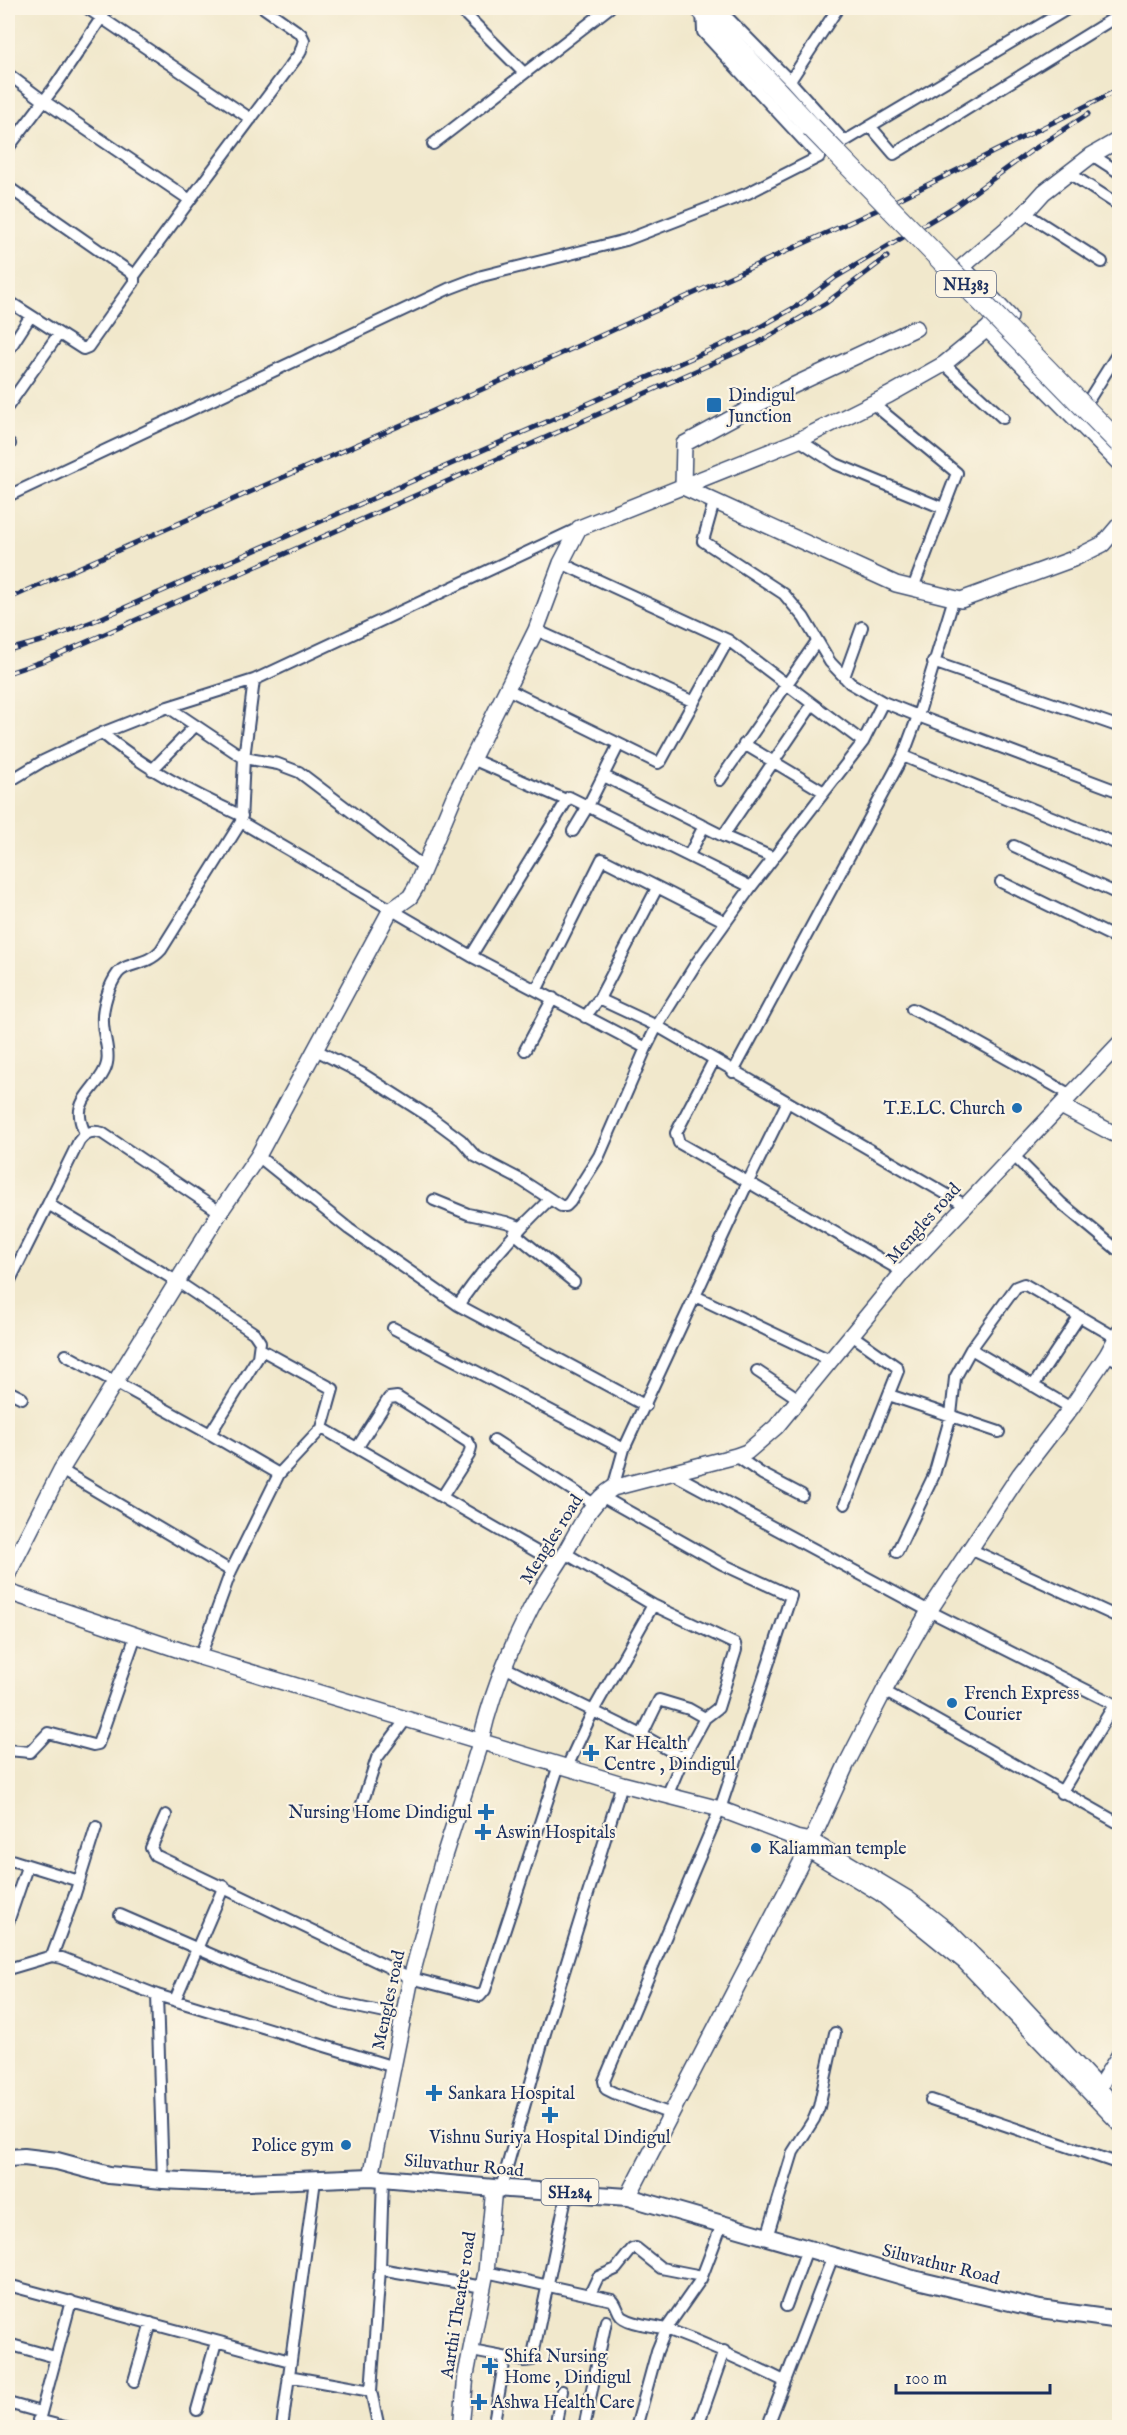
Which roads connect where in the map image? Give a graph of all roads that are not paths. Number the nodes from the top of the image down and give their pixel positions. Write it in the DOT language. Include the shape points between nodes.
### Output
graph roads {
  1 [pos="87,8"];
  2 [pos="264,8"];
  3 [pos="459,8"];
  4 [pos="609,8"];
  5 [pos="701,8"];
  6 [pos="838,8"];
  7 [pos="1069,8"];
  8 [pos="105,12"];
  9 [pos="1111,21"];
  10 [pos="524,73"];
  11 [pos="8,74"];
  12 [pos="790,81"];
  13 [pos="44,101"];
  14 [pos="251,118"];
  15 [pos="870,126"];
  16 [pos="1119,139"];
  17 [pos="844,141"];
  18 [pos="432,144"];
  19 [pos="8,148"];
  20 [pos="1092,155"];
  21 [pos="819,157"];
  22 [pos="1070,173"];
  23 [pos="1119,173"];
  24 [pos="8,187"];
  25 [pos="189,200"];
  26 [pos="1119,206"];
  27 [pos="1025,213"];
  28 [pos="1102,262"];
  29 [pos="134,276"];
  30 [pos="8,301"];
  31 [pos="1004,312"];
  32 [pos="30,316"];
  33 [pos="916,328"];
  34 [pos="987,329"];
  35 [pos="58,335"];
  36 [pos="1119,350"];
  37 [pos="8,351"];
  38 [pos="944,364"];
  39 [pos="1088,401"];
  40 [pos="872,403"];
  41 [pos="8,406"];
  42 [pos="1003,418"];
  43 [pos="1119,435"];
  44 [pos="799,440"];
  45 [pos="1113,447"];
  46 [pos="1119,464"];
  47 [pos="683,487"];
  48 [pos="8,496"];
  49 [pos="714,502"];
  50 [pos="943,508"];
  51 [pos="1119,524"];
  52 [pos="579,528"];
  53 [pos="561,563"];
  54 [pos="913,588"];
  55 [pos="954,598"];
  56 [pos="862,627"];
  57 [pos="536,630"];
  58 [pos="728,640"];
  59 [pos="817,641"];
  60 [pos="933,662"];
  61 [pos="844,678"];
  62 [pos="254,680"];
  63 [pos="785,685"];
  64 [pos="507,689"];
  65 [pos="694,702"];
  66 [pos="883,702"];
  67 [pos="812,705"];
  68 [pos="168,707"];
  69 [pos="918,716"];
  70 [pos="195,726"];
  71 [pos="1119,727"];
  72 [pos="102,733"];
  73 [pos="863,742"];
  74 [pos="619,744"];
  75 [pos="744,744"];
  76 [pos="903,756"];
  77 [pos="244,758"];
  78 [pos="472,759"];
  79 [pos="772,762"];
  80 [pos="152,770"];
  81 [pos="604,776"];
  82 [pos="720,780"];
  83 [pos="8,782"];
  84 [pos="824,792"];
  85 [pos="1119,792"];
  86 [pos="566,800"];
  87 [pos="588,806"];
  88 [pos="241,819"];
  89 [pos="704,826"];
  90 [pos="573,831"];
  91 [pos="723,836"];
  92 [pos="1119,844"];
  93 [pos="1014,846"];
  94 [pos="688,855"];
  95 [pos="772,857"];
  96 [pos="424,867"];
  97 [pos="1000,882"];
  98 [pos="751,887"];
  99 [pos="657,888"];
  100 [pos="1119,895"];
  101 [pos="390,911"];
  102 [pos="726,922"];
  103 [pos="1119,940"];
  104 [pos="471,956"];
  105 [pos="537,989"];
  106 [pos="553,998"];
  107 [pos="599,999"];
  108 [pos="912,1009"];
  109 [pos="585,1017"];
  110 [pos="657,1026"];
  111 [pos="1119,1043"];
  112 [pos="646,1048"];
  113 [pos="314,1049"];
  114 [pos="525,1050"];
  115 [pos="714,1060"];
  116 [pos="732,1072"];
  117 [pos="1066,1100"];
  118 [pos="787,1103"];
  119 [pos="85,1134"];
  120 [pos="1119,1137"];
  121 [pos="1013,1155"];
  122 [pos="258,1156"];
  123 [pos="748,1182"];
  124 [pos="550,1199"];
  125 [pos="434,1200"];
  126 [pos="48,1204"];
  127 [pos="965,1205"];
  128 [pos="220,1212"];
  129 [pos="517,1230"];
  130 [pos="1119,1252"];
  131 [pos="903,1272"];
  132 [pos="178,1282"];
  133 [pos="574,1282"];
  134 [pos="8,1284"];
  135 [pos="695,1296"];
  136 [pos="458,1305"];
  137 [pos="1079,1317"];
  138 [pos="393,1328"];
  139 [pos="1117,1334"];
  140 [pos="853,1336"];
  141 [pos="260,1349"];
  142 [pos="972,1349"];
  143 [pos="66,1355"];
  144 [pos="1113,1359"];
  145 [pos="832,1361"];
  146 [pos="757,1371"];
  147 [pos="116,1381"];
  148 [pos="1033,1386"];
  149 [pos="8,1391"];
  150 [pos="889,1395"];
  151 [pos="22,1398"];
  152 [pos="799,1399"];
  153 [pos="646,1406"];
  154 [pos="1071,1408"];
  155 [pos="951,1415"];
  156 [pos="322,1428"];
  157 [pos="999,1432"];
  158 [pos="210,1434"];
  159 [pos="494,1440"];
  160 [pos="357,1448"];
  161 [pos="624,1449"];
  162 [pos="736,1456"];
  163 [pos="61,1470"];
  164 [pos="669,1472"];
  165 [pos="279,1474"];
  166 [pos="802,1495"];
  167 [pos="603,1496"];
  168 [pos="442,1497"];
  169 [pos="845,1504"];
  170 [pos="970,1549"];
  171 [pos="897,1552"];
  172 [pos="561,1558"];
  173 [pos="231,1571"];
  174 [pos="8,1574"];
  175 [pos="8,1592"];
  176 [pos="653,1605"];
  177 [pos="929,1611"];
  178 [pos="1119,1618"];
  179 [pos="136,1635"];
  180 [pos="200,1657"];
  181 [pos="504,1668"];
  182 [pos="884,1692"];
  183 [pos="1117,1706"];
  184 [pos="593,1712"];
  185 [pos="407,1718"];
  186 [pos="705,1718"];
  187 [pos="642,1735"];
  188 [pos="481,1740"];
  189 [pos="8,1750"];
  190 [pos="683,1758"];
  191 [pos="563,1766"];
  192 [pos="622,1784"];
  193 [pos="1061,1793"];
  194 [pos="667,1796"];
  195 [pos="361,1807"];
  196 [pos="720,1809"];
  197 [pos="166,1815"];
  198 [pos="1119,1824"];
  199 [pos="96,1827"];
  200 [pos="805,1843"];
  201 [pos="8,1859"];
  202 [pos="27,1867"];
  203 [pos="79,1881"];
  204 [pos="224,1886"];
  205 [pos="120,1915"];
  206 [pos="8,1922"];
  207 [pos="197,1949"];
  208 [pos="52,1956"];
  209 [pos="8,1969"];
  210 [pos="411,1978"];
  211 [pos="999,1989"];
  212 [pos="157,1995"];
  213 [pos="175,2000"];
  214 [pos="404,2017"];
  215 [pos="836,2033"];
  216 [pos="1119,2054"];
  217 [pos="393,2067"];
  218 [pos="1099,2087"];
  219 [pos="931,2100"];
  220 [pos="1119,2111"];
  221 [pos="671,2114"];
  222 [pos="1119,2124"];
  223 [pos="8,2158"];
  224 [pos="1119,2164"];
  225 [pos="377,2177"];
  226 [pos="163,2180"];
  227 [pos="315,2180"];
  228 [pos="497,2188"];
  229 [pos="567,2192"];
  230 [pos="628,2196"];
  231 [pos="722,2224"];
  232 [pos="767,2237"];
  233 [pos="807,2249"];
  234 [pos="833,2256"];
  235 [pos="381,2269"];
  236 [pos="702,2276"];
  237 [pos="484,2280"];
  238 [pos="8,2285"];
  239 [pos="548,2285"];
  240 [pos="590,2294"];
  241 [pos="71,2301"];
  242 [pos="786,2306"];
  243 [pos="1119,2320"];
  244 [pos="606,2321"];
  245 [pos="151,2323"];
  246 [pos="666,2329"];
  247 [pos="216,2342"];
  248 [pos="8,2344"];
  249 [pos="472,2351"];
  250 [pos="724,2351"];
  251 [pos="55,2357"];
  252 [pos="505,2358"];
  253 [pos="290,2361"];
  254 [pos="288,2376"];
  255 [pos="134,2381"];
  256 [pos="784,2381"];
  257 [pos="371,2391"];
  258 [pos="562,2391"];
  259 [pos="8,2403"];
  260 [pos="197,2410"];
  261 [pos="38,2420"];
  262 [pos="69,2427"];
  263 [pos="282,2427"];
  264 [pos="379,2427"];
  265 [pos="461,2427"];
  266 [pos="493,2427"];
  267 [pos="555,2427"];
  268 [pos="584,2427"];
  269 [pos="636,2427"];
  270 [pos="697,2427"];
  271 [pos="767,2427"];
  1 -- 8 [label="street"];
  2 -- 14 [label="street" via="301,34 303,45"];
  3 -- 10 [label="street"];
  4 -- 10 [label="street"];
  5 -- 12 [label="street" via="729,19"];
  5 -- 21 [label="street" via="704,32"];
  5 -- 45 [label="highway, NH383, bridge"];
  6 -- 12 [label="street"];
  7 -- 15 [label="street"];
  8 -- 13 [label="street"];
  8 -- 14 [label="street"];
  9 -- 15 [label="street" via="894,154"];
  10 -- 18 [label="street"];
  11 -- 13 [label="street"];
  12 -- 17 [label="street"];
  13 -- 19 [label="street"];
  13 -- 25 [label="street"];
  14 -- 25 [label="street"];
  15 -- 17 [label="street"];
  16 -- 20 [label="main road"];
  17 -- 21 [label="street"];
  20 -- 22 [label="main road"];
  20 -- 23 [label="street"];
  21 -- 48 [label="street" via="748,193 626,240 482,276 448,289"];
  22 -- 26 [label="street"];
  22 -- 27 [label="main road" via="1044,192"];
  24 -- 29 [label="street"];
  25 -- 29 [label="street"];
  27 -- 28 [label="street"];
  27 -- 31 [label="main road" via="962,267"];
  29 -- 35 [label="street" via="131,288 88,348 82,349"];
  30 -- 32 [label="street"];
  31 -- 34 [label="main road"];
  31 -- 39 [label="main road"];
  32 -- 35 [label="street"];
  32 -- 37 [label="street"];
  33 -- 47 [label="main road" via="786,389 684,444"];
  34 -- 38 [label="main road"];
  34 -- 45 [label="main road"];
  35 -- 41 [label="street"];
  36 -- 39 [label="street"];
  38 -- 40 [label="main road"];
  38 -- 42 [label="street"];
  39 -- 43 [label="main road"];
  40 -- 44 [label="main road"];
  40 -- 50 [label="street" via="957,473"];
  43 -- 45 [label="main road"];
  44 -- 47 [label="main road"];
  44 -- 50 [label="street" via="836,464"];
  45 -- 46 [label="main road"];
  47 -- 49 [label="main road"];
  47 -- 52 [label="main road"];
  49 -- 54 [label="main road" via="896,584"];
  49 -- 59 [label="street" via="703,541 784,594"];
  50 -- 54 [label="street"];
  51 -- 55 [label="main road" via="1103,544 1073,559 961,600"];
  52 -- 53 [label="main road"];
  52 -- 62 [label="street"];
  53 -- 57 [label="main road"];
  53 -- 58 [label="street"];
  54 -- 55 [label="main road"];
  55 -- 60 [label="street"];
  56 -- 61 [label="street"];
  57 -- 64 [label="main road"];
  57 -- 65 [label="street"];
  58 -- 63 [label="street"];
  58 -- 65 [label="street"];
  59 -- 61 [label="street"];
  59 -- 63 [label="street"];
  60 -- 69 [label="street"];
  60 -- 71 [label="street"];
  61 -- 66 [label="street"];
  62 -- 68 [label="street"];
  62 -- 77 [label="street"];
  63 -- 67 [label="street"];
  63 -- 75 [label="street"];
  64 -- 74 [label="street"];
  64 -- 78 [label="main road"];
  65 -- 74 [label="street" via="662,761 658,763"];
  66 -- 69 [label="street"];
  66 -- 73 [label="street"];
  67 -- 73 [label="street"];
  67 -- 79 [label="street"];
  68 -- 70 [label="street"];
  68 -- 72 [label="street"];
  69 -- 76 [label="street"];
  69 -- 85 [label="street"];
  70 -- 77 [label="street"];
  70 -- 80 [label="street"];
  72 -- 80 [label="street"];
  72 -- 83 [label="street"];
  73 -- 84 [label="street"];
  74 -- 81 [label="street"];
  75 -- 79 [label="street"];
  75 -- 82 [label="street"];
  76 -- 92 [label="street"];
  76 -- 116 [label="street"];
  77 -- 88 [label="street"];
  77 -- 96 [label="street" via="299,772"];
  78 -- 86 [label="street"];
  78 -- 96 [label="main road"];
  79 -- 84 [label="street"];
  79 -- 91 [label="street"];
  80 -- 88 [label="street"];
  81 -- 87 [label="street"];
  81 -- 89 [label="street"];
  84 -- 95 [label="street"];
  86 -- 87 [label="street" via="573,797"];
  86 -- 104 [label="street"];
  87 -- 90 [label="street"];
  87 -- 94 [label="street"];
  88 -- 101 [label="street"];
  88 -- 119 [label="street" via="161,950 148,961 123,968 116,975 102,1021 107,1066 79,1114"];
  89 -- 91 [label="street"];
  89 -- 94 [label="street"];
  91 -- 95 [label="street"];
  93 -- 100 [label="street"];
  94 -- 98 [label="street"];
  95 -- 98 [label="street"];
  96 -- 101 [label="main road" via="410,897"];
  97 -- 103 [label="street"];
  98 -- 102 [label="street"];
  99 -- 102 [label="street"];
  99 -- 105 [label="street" via="602,859"];
  99 -- 107 [label="street"];
  101 -- 104 [label="street"];
  101 -- 113 [label="main road"];
  102 -- 110 [label="street"];
  104 -- 105 [label="street"];
  105 -- 106 [label="street"];
  106 -- 109 [label="street"];
  106 -- 114 [label="street"];
  107 -- 109 [label="street"];
  107 -- 110 [label="street"];
  108 -- 117 [label="street" via="963,1034"];
  109 -- 112 [label="street"];
  110 -- 112 [label="street"];
  110 -- 115 [label="street"];
  111 -- 117 [label="main road, Mengles road"];
  112 -- 124 [label="street" via="598,1156 570,1202 561,1206"];
  113 -- 122 [label="main road"];
  113 -- 124 [label="street" via="381,1086 454,1135 475,1156"];
  115 -- 116 [label="street"];
  115 -- 123 [label="street" via="680,1124 677,1139"];
  116 -- 118 [label="street"];
  117 -- 120 [label="main road"];
  117 -- 121 [label="main road, Mengles road"];
  118 -- 123 [label="street"];
  118 -- 127 [label="street"];
  119 -- 126 [label="street"];
  119 -- 128 [label="street" via="102,1133"];
  121 -- 127 [label="main road, Mengles road"];
  121 -- 130 [label="street" via="1061,1203"];
  122 -- 128 [label="main road"];
  122 -- 136 [label="street" via="349,1229"];
  123 -- 131 [label="street"];
  123 -- 135 [label="street"];
  124 -- 129 [label="street"];
  125 -- 129 [label="street" via="468,1214 506,1222"];
  126 -- 132 [label="street"];
  126 -- 134 [label="street"];
  127 -- 131 [label="main road, Mengles road"];
  128 -- 132 [label="main road"];
  129 -- 133 [label="street"];
  129 -- 136 [label="street"];
  131 -- 140 [label="main road, Mengles road"];
  132 -- 141 [label="street" via="254,1334"];
  132 -- 147 [label="main road"];
  135 -- 145 [label="street"];
  135 -- 153 [label="street"];
  136 -- 153 [label="street"];
  137 -- 139 [label="street"];
  137 -- 142 [label="street" via="1020,1284"];
  137 -- 148 [label="street"];
  138 -- 161 [label="street"];
  139 -- 144 [label="main road"];
  140 -- 145 [label="main road, Mengles road"];
  140 -- 150 [label="street" via="897,1367"];
  141 -- 156 [label="street" via="333,1389"];
  141 -- 158 [label="street"];
  142 -- 148 [label="street"];
  142 -- 155 [label="street" via="955,1378"];
  143 -- 147 [label="street"];
  144 -- 154 [label="main road"];
  145 -- 152 [label="main road, Mengles road"];
  146 -- 152 [label="street"];
  147 -- 158 [label="street"];
  147 -- 163 [label="main road"];
  148 -- 154 [label="street"];
  149 -- 151 [label="street"];
  150 -- 155 [label="street"];
  150 -- 169 [label="street"];
  152 -- 162 [label="main road, Mengles road" via="763,1440"];
  153 -- 161 [label="street"];
  154 -- 170 [label="main road" via="1020,1473"];
  155 -- 157 [label="street"];
  155 -- 171 [label="street" via="934,1475"];
  156 -- 160 [label="street"];
  156 -- 165 [label="street"];
  158 -- 165 [label="street"];
  159 -- 167 [label="street"];
  160 -- 168 [label="street"];
  160 -- 168 [label="street" via="389,1398 397,1397 471,1447 470,1455"];
  161 -- 167 [label="street"];
  162 -- 164 [label="main road, Mengles road"];
  162 -- 166 [label="street"];
  163 -- 173 [label="street"];
  163 -- 174 [label="main road"];
  164 -- 167 [label="main road, Mengles road"];
  164 -- 177 [label="street"];
  165 -- 173 [label="street"];
  167 -- 172 [label="main road, Mengles road"];
  167 -- 196 [label="street" via="722,1564 791,1596"];
  168 -- 172 [label="street"];
  170 -- 177 [label="main road"];
  170 -- 178 [label="street"];
  172 -- 176 [label="street"];
  172 -- 181 [label="main road, Mengles road" via="530,1609"];
  173 -- 180 [label="street"];
  175 -- 179 [label="main road"];
  176 -- 184 [label="street"];
  176 -- 186 [label="street" via="735,1644 718,1708"];
  177 -- 182 [label="main road"];
  177 -- 183 [label="street"];
  179 -- 180 [label="main road"];
  179 -- 189 [label="street" via="98,1744 48,1733 30,1752"];
  180 -- 185 [label="main road"];
  181 -- 184 [label="street"];
  181 -- 188 [label="main road, Mengles road"];
  182 -- 193 [label="street"];
  182 -- 200 [label="main road"];
  183 -- 193 [label="street"];
  184 -- 187 [label="street"];
  184 -- 191 [label="street"];
  185 -- 188 [label="main road"];
  185 -- 195 [label="street" via="377,1758"];
  186 -- 187 [label="street" via="659,1701"];
  186 -- 190 [label="street"];
  187 -- 190 [label="street"];
  188 -- 191 [label="main road"];
  188 -- 210 [label="main road, Mengles road"];
  190 -- 194 [label="street"];
  191 -- 192 [label="main road"];
  191 -- 210 [label="street" via="486,1990 476,1996"];
  192 -- 194 [label="main road"];
  192 -- 228 [label="street"];
  193 -- 198 [label="street"];
  194 -- 196 [label="main road"];
  196 -- 200 [label="main road"];
  196 -- 221 [label="street" via="604,2081 606,2089 614,2093"];
  197 -- 204 [label="street" via="152,1842 152,1852"];
  199 -- 203 [label="street"];
  200 -- 211 [label="main road" via="880,1893"];
  200 -- 221 [label="main road"];
  201 -- 202 [label="street"];
  202 -- 203 [label="street"];
  202 -- 206 [label="street"];
  203 -- 208 [label="street"];
  204 -- 207 [label="street"];
  204 -- 210 [label="street"];
  205 -- 207 [label="street"];
  207 -- 213 [label="street"];
  207 -- 214 [label="street" via="338,2003"];
  208 -- 209 [label="street"];
  208 -- 212 [label="street"];
  210 -- 214 [label="main road, Mengles road"];
  211 -- 218 [label="main road"];
  211 -- 222 [label="main road"];
  212 -- 213 [label="street"];
  212 -- 226 [label="street"];
  213 -- 217 [label="street"];
  214 -- 217 [label="main road, Mengles road"];
  215 -- 232 [label="street" via="819,2107 793,2152"];
  216 -- 218 [label="main road"];
  217 -- 225 [label="main road, Mengles road"];
  218 -- 220 [label="main road"];
  219 -- 224 [label="street"];
  221 -- 230 [label="main road"];
  223 -- 226 [label="main road, Siluvathur Road / SH284" via="57,2161 109,2175"];
  225 -- 227 [label="main road, Siluvathur Road / SH284"];
  225 -- 228 [label="main road, Siluvathur Road / SH284"];
  225 -- 235 [label="street"];
  226 -- 227 [label="main road, Siluvathur Road / SH284"];
  227 -- 253 [label="street"];
  228 -- 229 [label="main road, Siluvathur Road / SH284"];
  228 -- 237 [label="main road, Aarthi Theatre road"];
  229 -- 230 [label="main road, Siluvathur Road / SH284"];
  229 -- 239 [label="street"];
  230 -- 231 [label="main road, Siluvathur Road / SH284"];
  231 -- 232 [label="main road, Siluvathur Road / SH284"];
  231 -- 236 [label="street"];
  232 -- 233 [label="main road, Siluvathur Road / SH284"];
  233 -- 234 [label="main road, Siluvathur Road / SH284"];
  233 -- 242 [label="street"];
  234 -- 243 [label="main road, Siluvathur Road / SH284" via="1040,2309"];
  234 -- 256 [label="street"];
  235 -- 237 [label="street"];
  235 -- 257 [label="street"];
  236 -- 240 [label="street" via="661,2268 636,2248 612,2272 601,2274"];
  236 -- 246 [label="street"];
  237 -- 239 [label="street"];
  237 -- 249 [label="main road, Aarthi Theatre road"];
  238 -- 241 [label="street"];
  239 -- 240 [label="street"];
  239 -- 252 [label="street" via="532,2360"];
  240 -- 246 [label="street" via="614,2301 619,2313 628,2320"];
  241 -- 245 [label="street"];
  241 -- 251 [label="street"];
  244 -- 268 [label="street"];
  245 -- 247 [label="street"];
  245 -- 255 [label="street"];
  246 -- 250 [label="street"];
  246 -- 269 [label="street"];
  247 -- 253 [label="street"];
  247 -- 260 [label="street"];
  248 -- 251 [label="street"];
  249 -- 252 [label="street"];
  249 -- 265 [label="main road, Aarthi Theatre road"];
  250 -- 256 [label="street"];
  250 -- 270 [label="street"];
  251 -- 261 [label="street"];
  252 -- 266 [label="street"];
  253 -- 254 [label="street"];
  254 -- 257 [label="street"];
  254 -- 263 [label="street"];
  256 -- 271 [label="street"];
  257 -- 264 [label="street"];
  258 -- 267 [label="street"];
  259 -- 261 [label="street"];
  261 -- 262 [label="street"];
}
